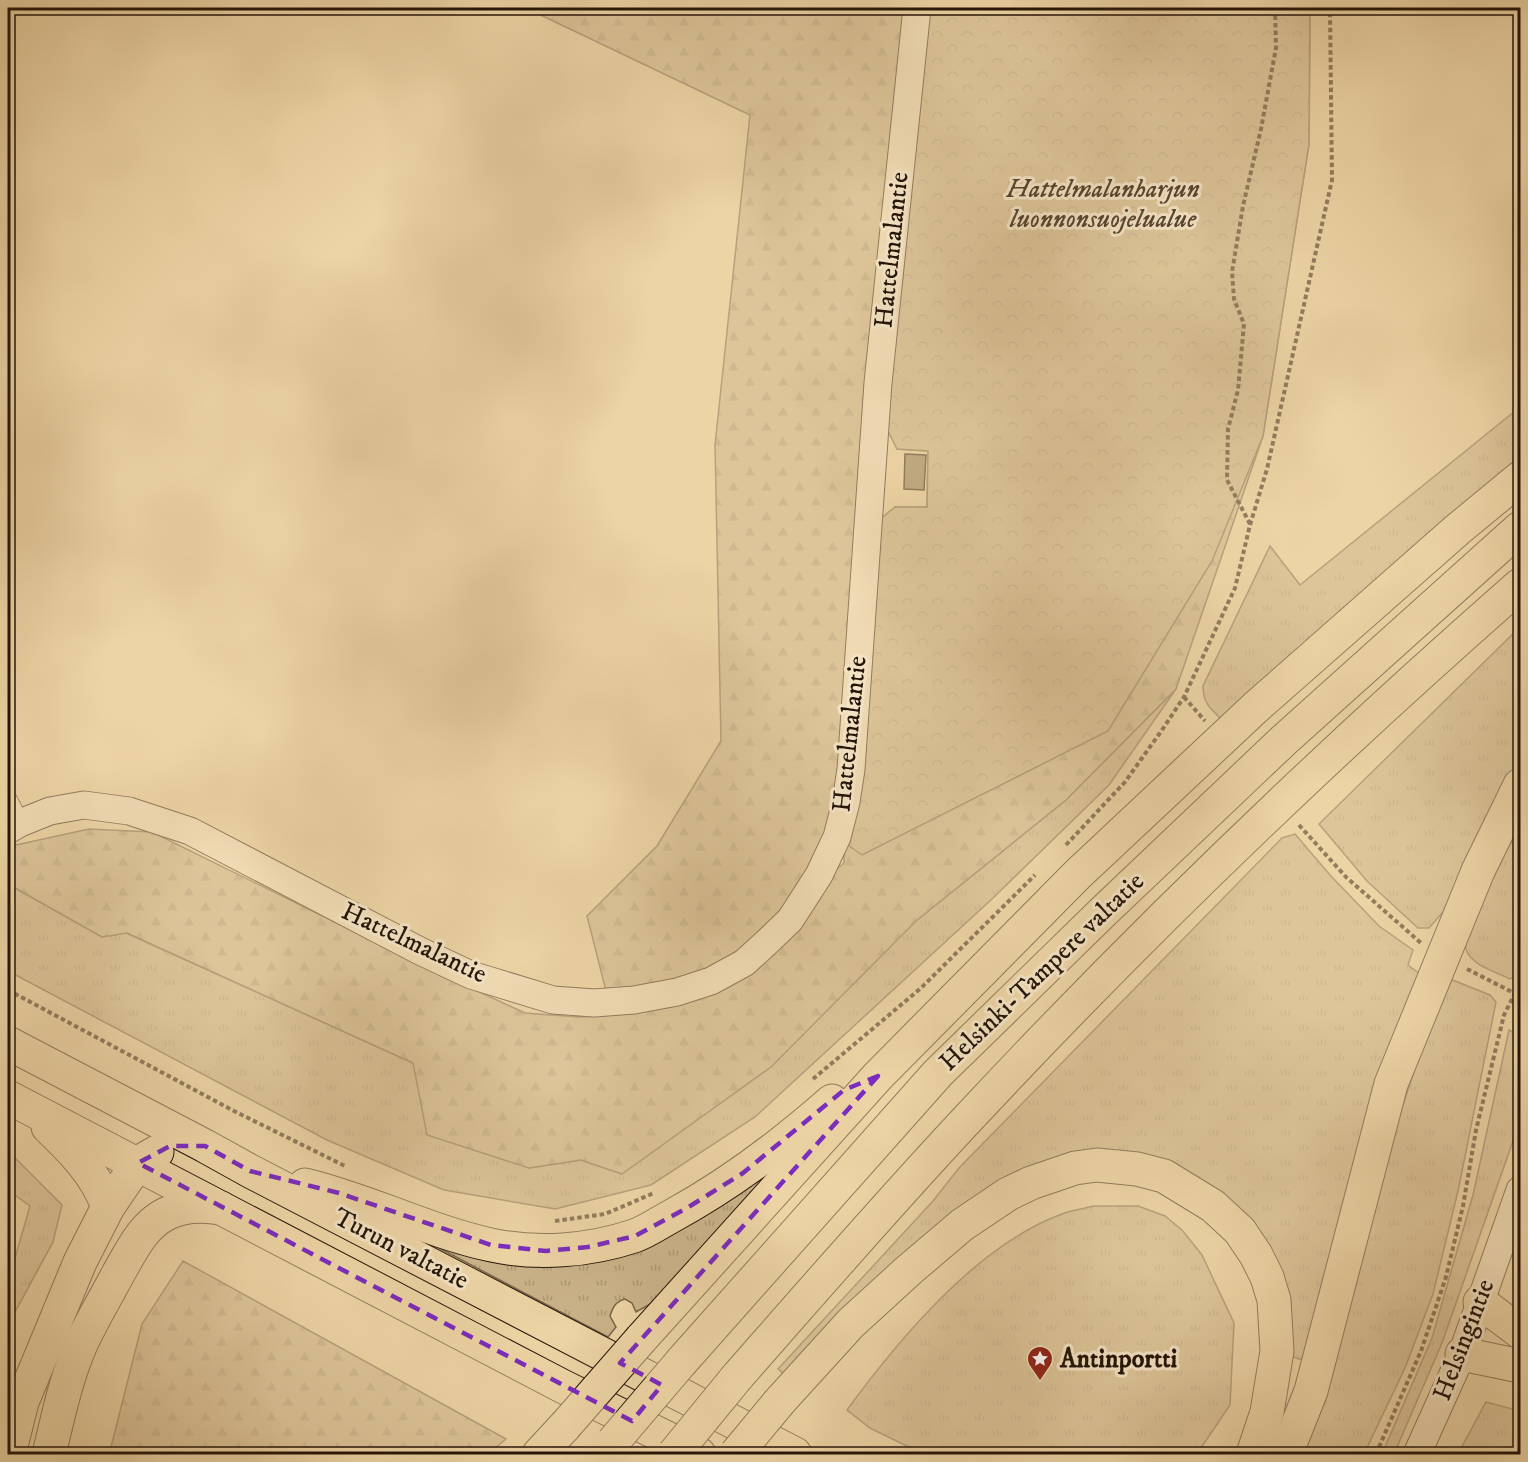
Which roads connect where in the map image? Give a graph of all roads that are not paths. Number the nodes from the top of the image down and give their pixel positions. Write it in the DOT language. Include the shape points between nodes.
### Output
graph roads {
  1 [pos="917,8"];
  2 [pos="1521,478"];
  3 [pos="1521,528"];
  4 [pos="1521,585"];
  5 [pos="1521,785"];
  6 [pos="8,800"];
  7 [pos="14,827"];
  8 [pos="8,1042"];
  9 [pos="878,1076"];
  10 [pos="19,1103"];
  11 [pos="205,1146"];
  12 [pos="138,1163"];
  13 [pos="250,1172"];
  14 [pos="1521,1190"];
  15 [pos="108,1207"];
  16 [pos="225,1209"];
  17 [pos="1480,1302"];
  18 [pos="1521,1332"];
  19 [pos="1462,1354"];
  20 [pos="1521,1366"];
  21 [pos="609,1448"];
  22 [pos="9,1455"];
  23 [pos="50,1455"];
  24 [pos="539,1455"];
  25 [pos="674,1455"];
  26 [pos="699,1455"];
  27 [pos="736,1455"];
  28 [pos="795,1455"];
  29 [pos="1253,1455"];
  30 [pos="1286,1455"];
  31 [pos="1417,1455"];
  1 -- 7 [label="street, Hattelmalantie" via="878,383 846,802 837,837 819,875 790,920 744,963 711,981 677,992 594,1003 553,1000 471,975 190,831 129,811 84,805 50,812"];
  2 -- 9 [label="highway" via="1255,708 1078,874"];
  3 -- 21 [label="highway, Helsinki-Tampere valtatie, bridge" via="1283,741 938,1073"];
  4 -- 25 [label="highway, Helsinki-Tampere valtatie, bridge" via="1313,774 1137,944 977,1108 858,1238"];
  5 -- 30 [label="highway" via="1478,871 1391,1084 1311,1390"];
  6 -- 7 [label="street"];
  8 -- 11 [label="highway, Turun valtatie"];
  9 -- 13 [label="highway" via="844,1090 760,1160 687,1208 635,1236 588,1247 546,1251 491,1245 339,1193"];
  9 -- 24 [label="highway, bridge"];
  10 -- 12 [label="highway, Turun valtatie"];
  10 -- 15 [label="highway" via="81,1162 95,1179"];
  11 -- 12 [label="highway" via="170,1146"];
  11 -- 13 [label="highway, Turun valtatie"];
  12 -- 15 [label="highway"];
  12 -- 16 [label="highway, Turun valtatie"];
  13 -- 28 [label="highway, Turun valtatie"];
  14 -- 17 [label="street, Helsingintie"];
  15 -- 22 [label="highway" via="45,1344 22,1402"];
  16 -- 23 [label="highway" via="179,1209 150,1226 137,1241 81,1344 62,1399"];
  16 -- 26 [label="highway, Turun valtatie"];
  17 -- 18 [label="highway"];
  17 -- 19 [label="street, Helsingintie"];
  19 -- 20 [label="highway"];
  19 -- 31 [label="street, Helsingintie"];
  27 -- 29 [label="highway, bridge" via="851,1323 962,1225 1008,1194 1040,1180 1074,1168 1097,1166 1164,1176 1213,1206 1240,1231 1256,1255 1274,1300 1277,1351 1267,1412"];
}
